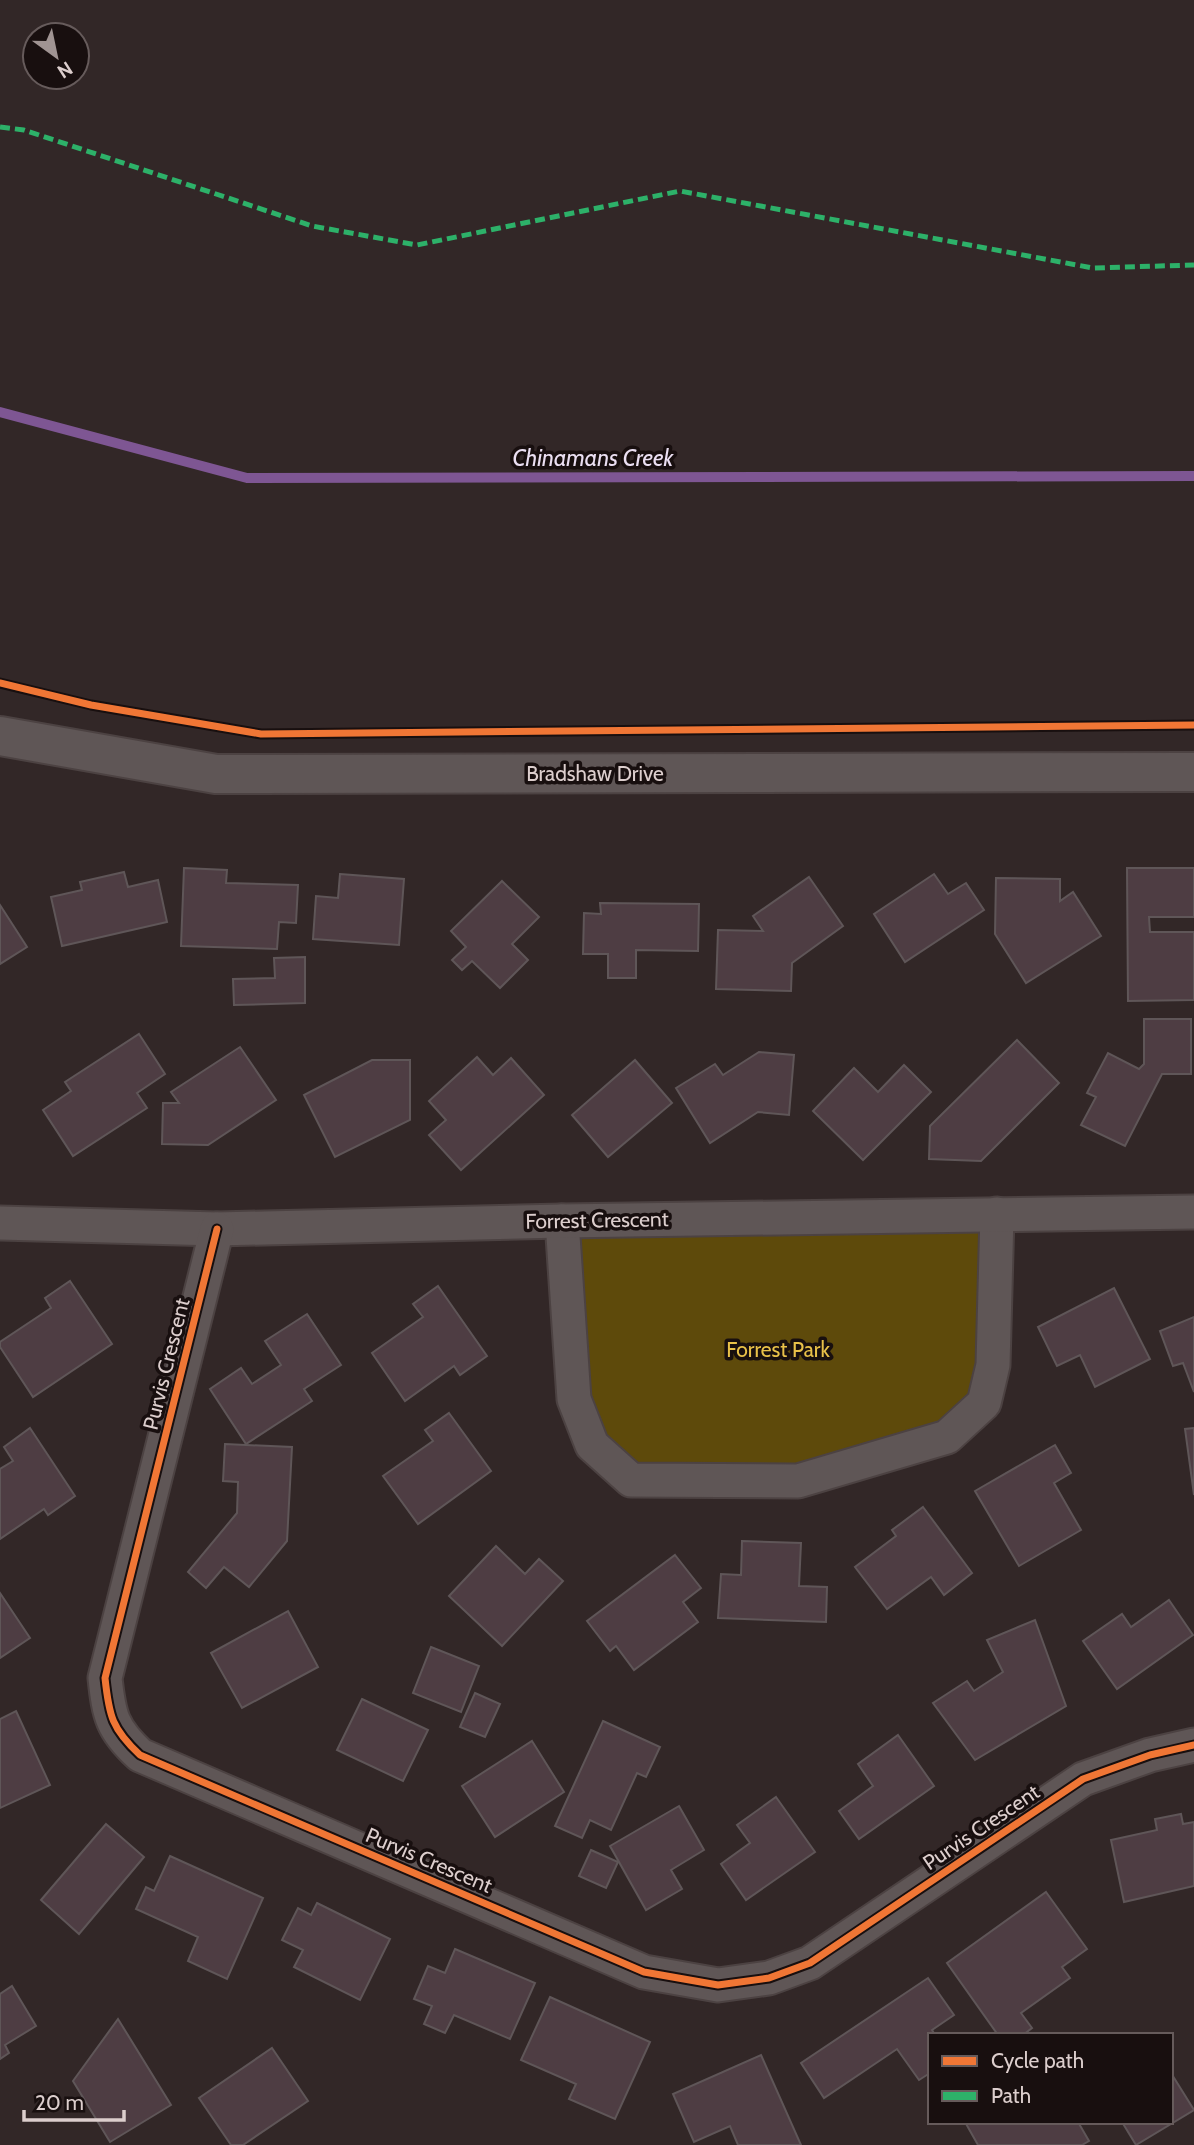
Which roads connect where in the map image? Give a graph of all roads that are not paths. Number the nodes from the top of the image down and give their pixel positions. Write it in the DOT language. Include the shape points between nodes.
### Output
graph roads {
  1 [pos="0,736"];
  2 [pos="1194,772"];
  3 [pos="1194,1212"];
  4 [pos="997,1214"];
  5 [pos="562,1221"];
  6 [pos="0,1223"];
  7 [pos="217,1229"];
  8 [pos="1194,1745"];
  1 -- 2 [label="street, Bradshaw Drive" via="216,774"];
  3 -- 4 [label="street, Forrest Crescent"];
  4 -- 5 [label="street, Forrest Crescent"];
  4 -- 5 [label="street" via="993,1366 984,1403 947,1437 798,1481 631,1480 592,1445 574,1399"];
  5 -- 7 [label="street, Forrest Crescent"];
  6 -- 7 [label="street, Forrest Crescent"];
  7 -- 8 [label="street, Purvis Crescent" via="106,1678 109,1715 122,1738 140,1755 644,1972 718,1985 769,1978 810,1963 1083,1779"];
}
